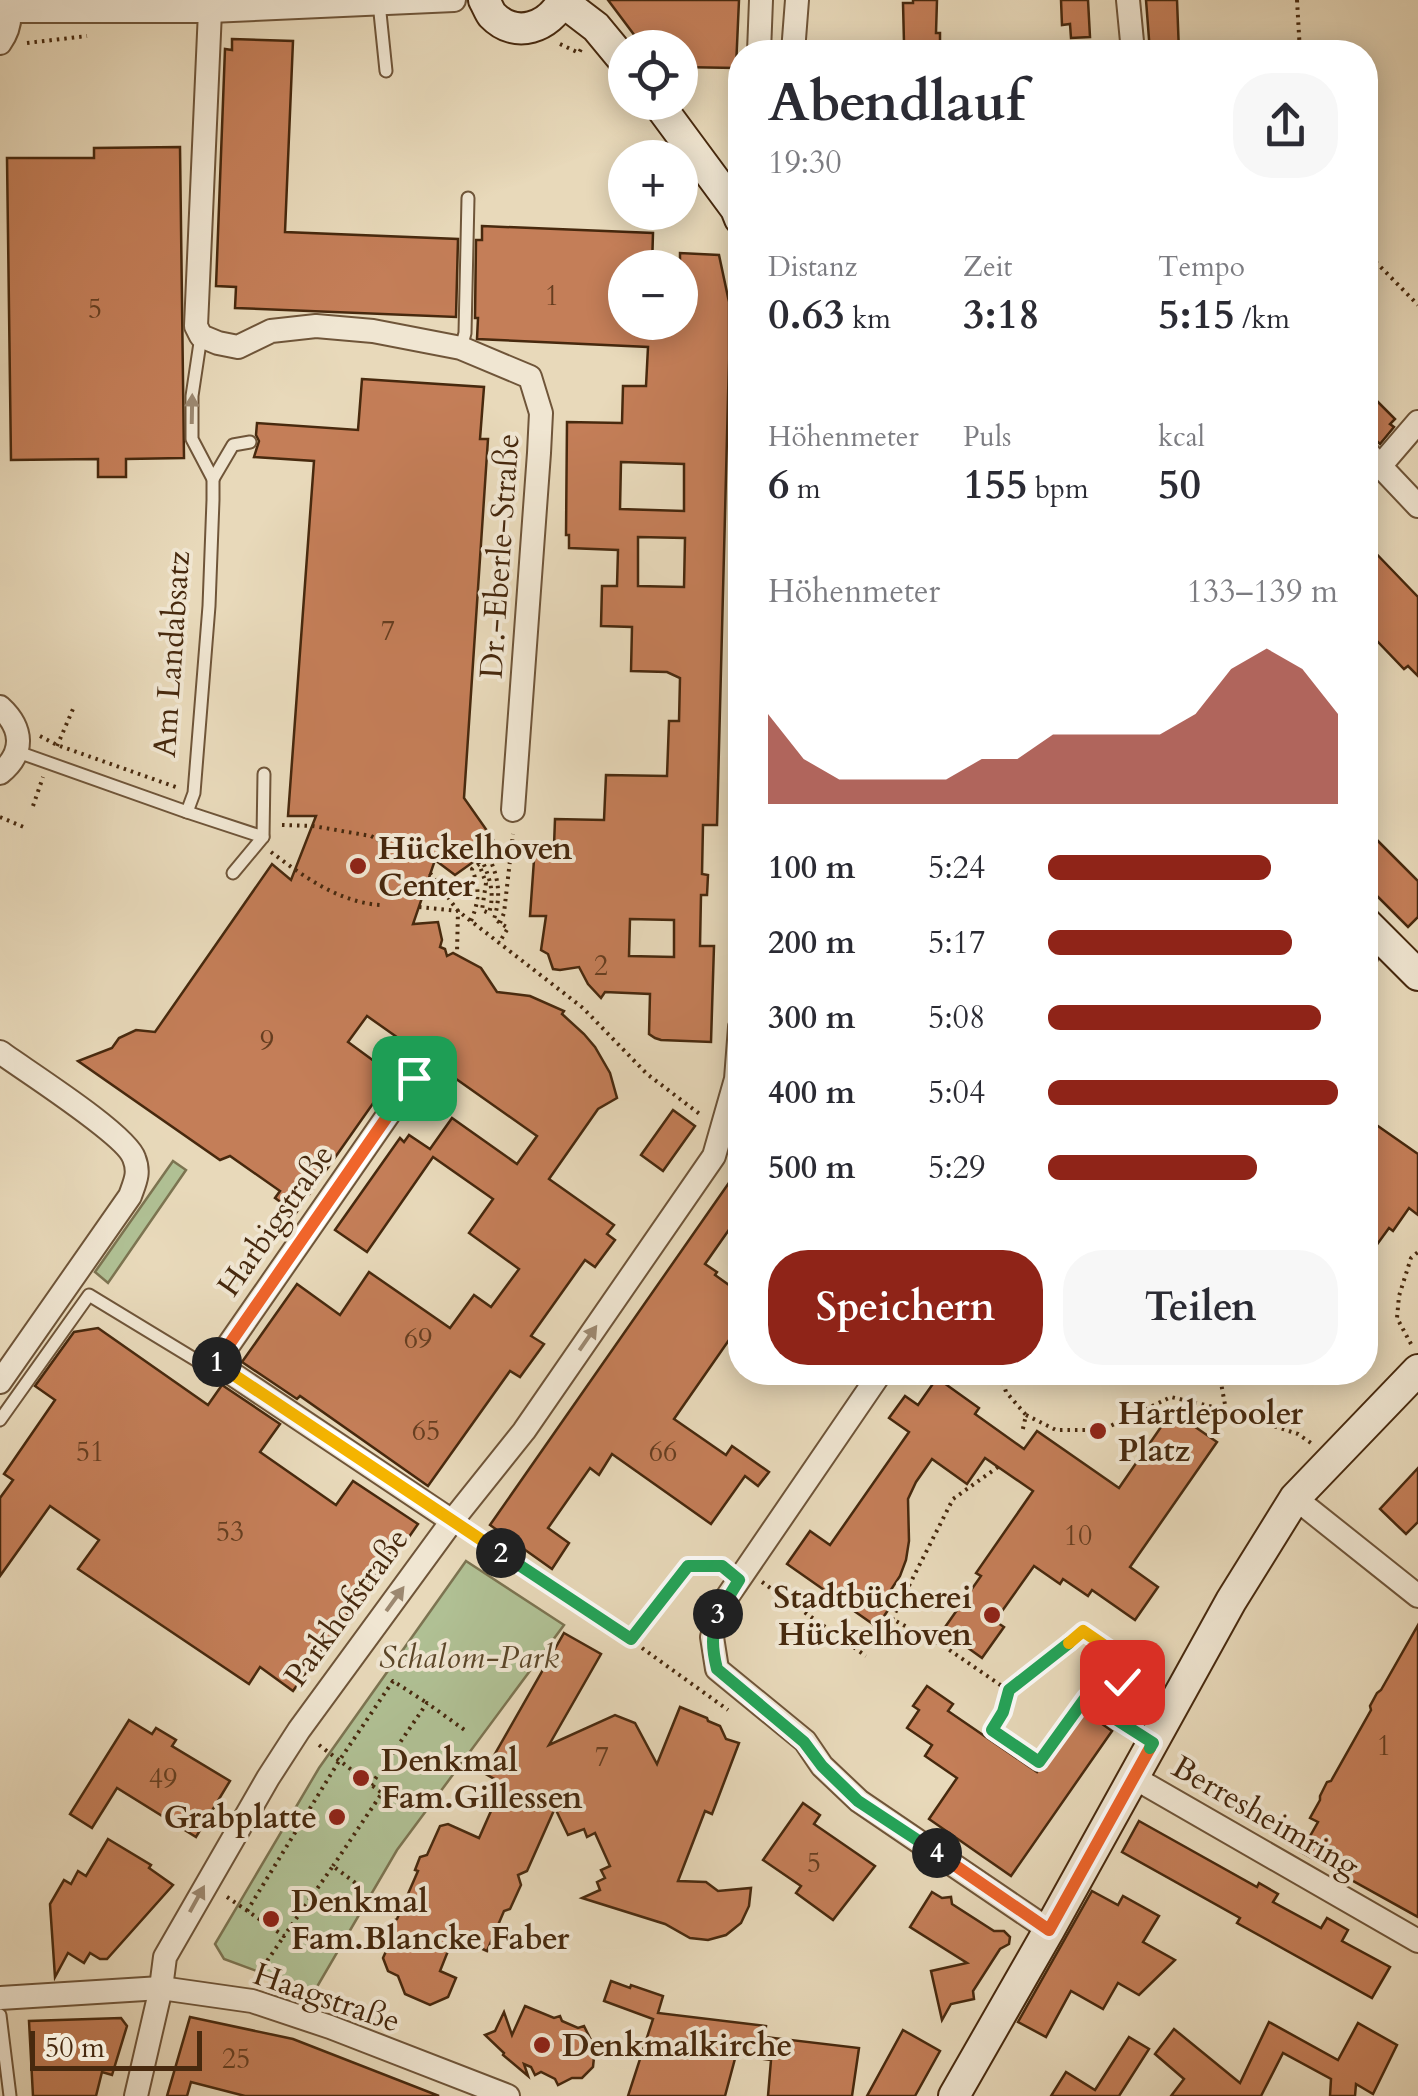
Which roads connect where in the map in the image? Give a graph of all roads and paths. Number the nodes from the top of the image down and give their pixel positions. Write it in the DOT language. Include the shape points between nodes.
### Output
graph roads {
  1 [pos="454,0"];
  2 [pos="484,0"];
  3 [pos="562,0"];
  4 [pos="761,0"];
  5 [pos="798,0"];
  6 [pos="1128,0"];
  7 [pos="1297,0"];
  8 [pos="379,3"];
  9 [pos="8,5"];
  10 [pos="210,5"];
  11 [pos="596,27"];
  12 [pos="89,36"];
  13 [pos="551,40"];
  14 [pos="759,40"];
  15 [pos="795,40"];
  16 [pos="1132,40"];
  17 [pos="1299,40"];
  18 [pos="608,41"];
  19 [pos="8,44"];
  20 [pos="386,71"];
  21 [pos="670,120"];
  22 [pos="728,197"];
  23 [pos="468,198"];
  24 [pos="1378,264"];
  25 [pos="1418,304"];
  26 [pos="201,336"];
  27 [pos="462,348"];
  28 [pos="1418,422"];
  29 [pos="250,442"];
  30 [pos="1378,453"];
  31 [pos="1378,462"];
  32 [pos="212,479"];
  33 [pos="1418,506"];
  34 [pos="0,707"];
  35 [pos="32,726"];
  36 [pos="18,752"];
  37 [pos="0,773"];
  38 [pos="264,774"];
  39 [pos="194,793"];
  40 [pos="513,810"];
  41 [pos="187,812"];
  42 [pos="0,817"];
  43 [pos="282,824"];
  44 [pos="26,828"];
  45 [pos="265,837"];
  46 [pos="399,852"];
  47 [pos="234,873"];
  48 [pos="430,873"];
  49 [pos="380,905"];
  50 [pos="419,907"];
  51 [pos="458,911"];
  52 [pos="470,922"];
  53 [pos="500,923"];
  54 [pos="1378,935"];
  55 [pos="499,943"];
  56 [pos="457,952"];
  57 [pos="1418,975"];
  58 [pos="0,1052"];
  59 [pos="414,1078"];
  60 [pos="728,1111"];
  61 [pos="723,1131"];
  62 [pos="1418,1252"];
  63 [pos="1416,1361"];
  64 [pos="216,1363"];
  65 [pos="0,1382"];
  66 [pos="871,1385"];
  67 [pos="1004,1385"];
  68 [pos="1221,1385"];
  69 [pos="1226,1410"];
  70 [pos="1026,1416"];
  71 [pos="0,1420"];
  72 [pos="1022,1433"];
  73 [pos="1328,1462"];
  74 [pos="998,1467"];
  75 [pos="1294,1498"];
  76 [pos="452,1521"];
  77 [pos="742,1575"];
  78 [pos="1413,1598"];
  79 [pos="631,1639"];
  80 [pos="866,1656"];
  81 [pos="1009,1690"];
  82 [pos="1117,1691"];
  83 [pos="427,1703"];
  84 [pos="1106,1713"];
  85 [pos="733,1714"];
  86 [pos="299,1730"];
  87 [pos="466,1731"];
  88 [pos="1153,1743"];
  89 [pos="340,1761"];
  90 [pos="1134,1777"];
  91 [pos="371,1784"];
  92 [pos="333,1866"];
  93 [pos="206,1884"];
  94 [pos="358,1886"];
  95 [pos="248,1911"];
  96 [pos="1049,1930"];
  97 [pos="284,1936"];
  98 [pos="1418,1942"];
  99 [pos="264,1967"];
  100 [pos="161,1988"];
  101 [pos="0,1998"];
  102 [pos="0,2015"];
  103 [pos="10,2096"];
  104 [pos="136,2096"];
  105 [pos="508,2096"];
  106 [pos="954,2096"];
  1 -- 8 [label="street"];
  2 -- 3 [label="street" via="509,26 528,28 546,22"];
  3 -- 11 [label="street"];
  4 -- 14 [label="street"];
  5 -- 15 [label="street"];
  6 -- 16 [label="street"];
  7 -- 17 [label="path"];
  8 -- 10 [label="street"];
  8 -- 20 [label="lane"];
  9 -- 10 [label="street"];
  9 -- 19 [label="street"];
  10 -- 26 [label="street" via="196,326"];
  11 -- 13 [label="path" via="579,53"];
  11 -- 18 [label="street"];
  12 -- 19 [label="path"];
  21 -- 22 [label="street"];
  23 -- 27 [label="lane"];
  24 -- 25 [label="path"];
  26 -- 27 [label="street, Dr.-Eberle-Straße" via="238,347 271,331 316,326"];
  32 -- 26 [label="lane, one-way" via="192,439"];
  27 -- 40 [label="street, Dr.-Eberle-Straße" via="530,377 541,413"];
  28 -- 30 [label="street"];
  29 -- 32 [label="lane" via="233,445"];
  31 -- 33 [label="street"];
  32 -- 39 [label="lane, Am Landabsatz"];
  34 -- 36 [label="street" via="14,726"];
  35 -- 39 [label="path" via="57,745"];
  36 -- 37 [label="street"];
  36 -- 41 [label="lane, Am Landabsatz"];
  38 -- 45 [label="lane"];
  39 -- 41 [label="lane, Am Landabsatz"];
  40 -- 53 [label="path"];
  41 -- 45 [label="lane, Am Landabsatz"];
  42 -- 44 [label="path"];
  43 -- 46 [label="path" via="370,836"];
  45 -- 47 [label="lane"];
  45 -- 49 [label="path" via="272,855 324,888"];
  48 -- 51 [label="path"];
  50 -- 51 [label="path"];
  51 -- 52 [label="path"];
  51 -- 56 [label="path"];
  52 -- 53 [label="path" via="479,902 472,870 479,864 486,883 482,910 489,913 493,901 482,860 489,857 500,891 494,919"];
  52 -- 55 [label="path"];
  53 -- 55 [label="path" via="508,928"];
  54 -- 57 [label="street"];
  55 -- 61 [label="path" via="583,1008 647,1074"];
  58 -- 65 [label="street" via="112,1132 133,1153 138,1172 130,1196"];
  59 -- 64 [label="street, Harbigstraße"];
  60 -- 61 [label="street, Parkhofstraße"];
  76 -- 61 [label="street, Parkhofstraße, one-way" via="535,1416 714,1156"];
  62 -- 63 [label="path" via="1399,1296 1398,1318"];
  63 -- 73 [label="street"];
  64 -- 71 [label="lane" via="196,1360 88,1295"];
  64 -- 76 [label="street"];
  66 -- 77 [label="street"];
  67 -- 70 [label="path"];
  68 -- 69 [label="path"];
  69 -- 70 [label="path" via="1171,1397 1102,1430 1056,1430"];
  69 -- 73 [label="path" via="1307,1438"];
  70 -- 72 [label="path"];
  73 -- 75 [label="street"];
  74 -- 81 [label="path" via="954,1499 892,1619"];
  75 -- 78 [label="street"];
  75 -- 88 [label="street"];
  76 -- 79 [label="lane"];
  86 -- 76 [label="street, Parkhofstraße, one-way"];
  77 -- 79 [label="lane" via="722,1566 688,1566"];
  77 -- 80 [label="path"];
  77 -- 96 [label="street" via="716,1619 717,1669 804,1742 858,1801"];
  79 -- 85 [label="path"];
  81 -- 82 [label="path" via="1083,1631 1131,1664"];
  81 -- 84 [label="path" via="992,1730 1039,1762 1086,1697"];
  83 -- 87 [label="path"];
  83 -- 89 [label="path" via="393,1682"];
  83 -- 91 [label="path"];
  84 -- 88 [label="lane"];
  86 -- 89 [label="path"];
  86 -- 93 [label="street, Parkhofstraße"];
  88 -- 90 [label="street"];
  89 -- 91 [label="path"];
  89 -- 95 [label="path"];
  90 -- 96 [label="street"];
  90 -- 98 [label="street, Berresheimring" via="1273,1850"];
  91 -- 92 [label="path" via="382,1793"];
  92 -- 94 [label="path"];
  92 -- 97 [label="path"];
  93 -- 95 [label="path"];
  100 -- 93 [label="street, Parkhofstraße, one-way" via="165,1957"];
  95 -- 97 [label="path"];
  96 -- 106 [label="street"];
  97 -- 99 [label="path"];
  100 -- 101 [label="street, Haagstraße"];
  100 -- 104 [label="street, Parkhofstraße"];
  100 -- 105 [label="street, Haagstraße" via="252,2002"];
  102 -- 103 [label="lane"];
}
